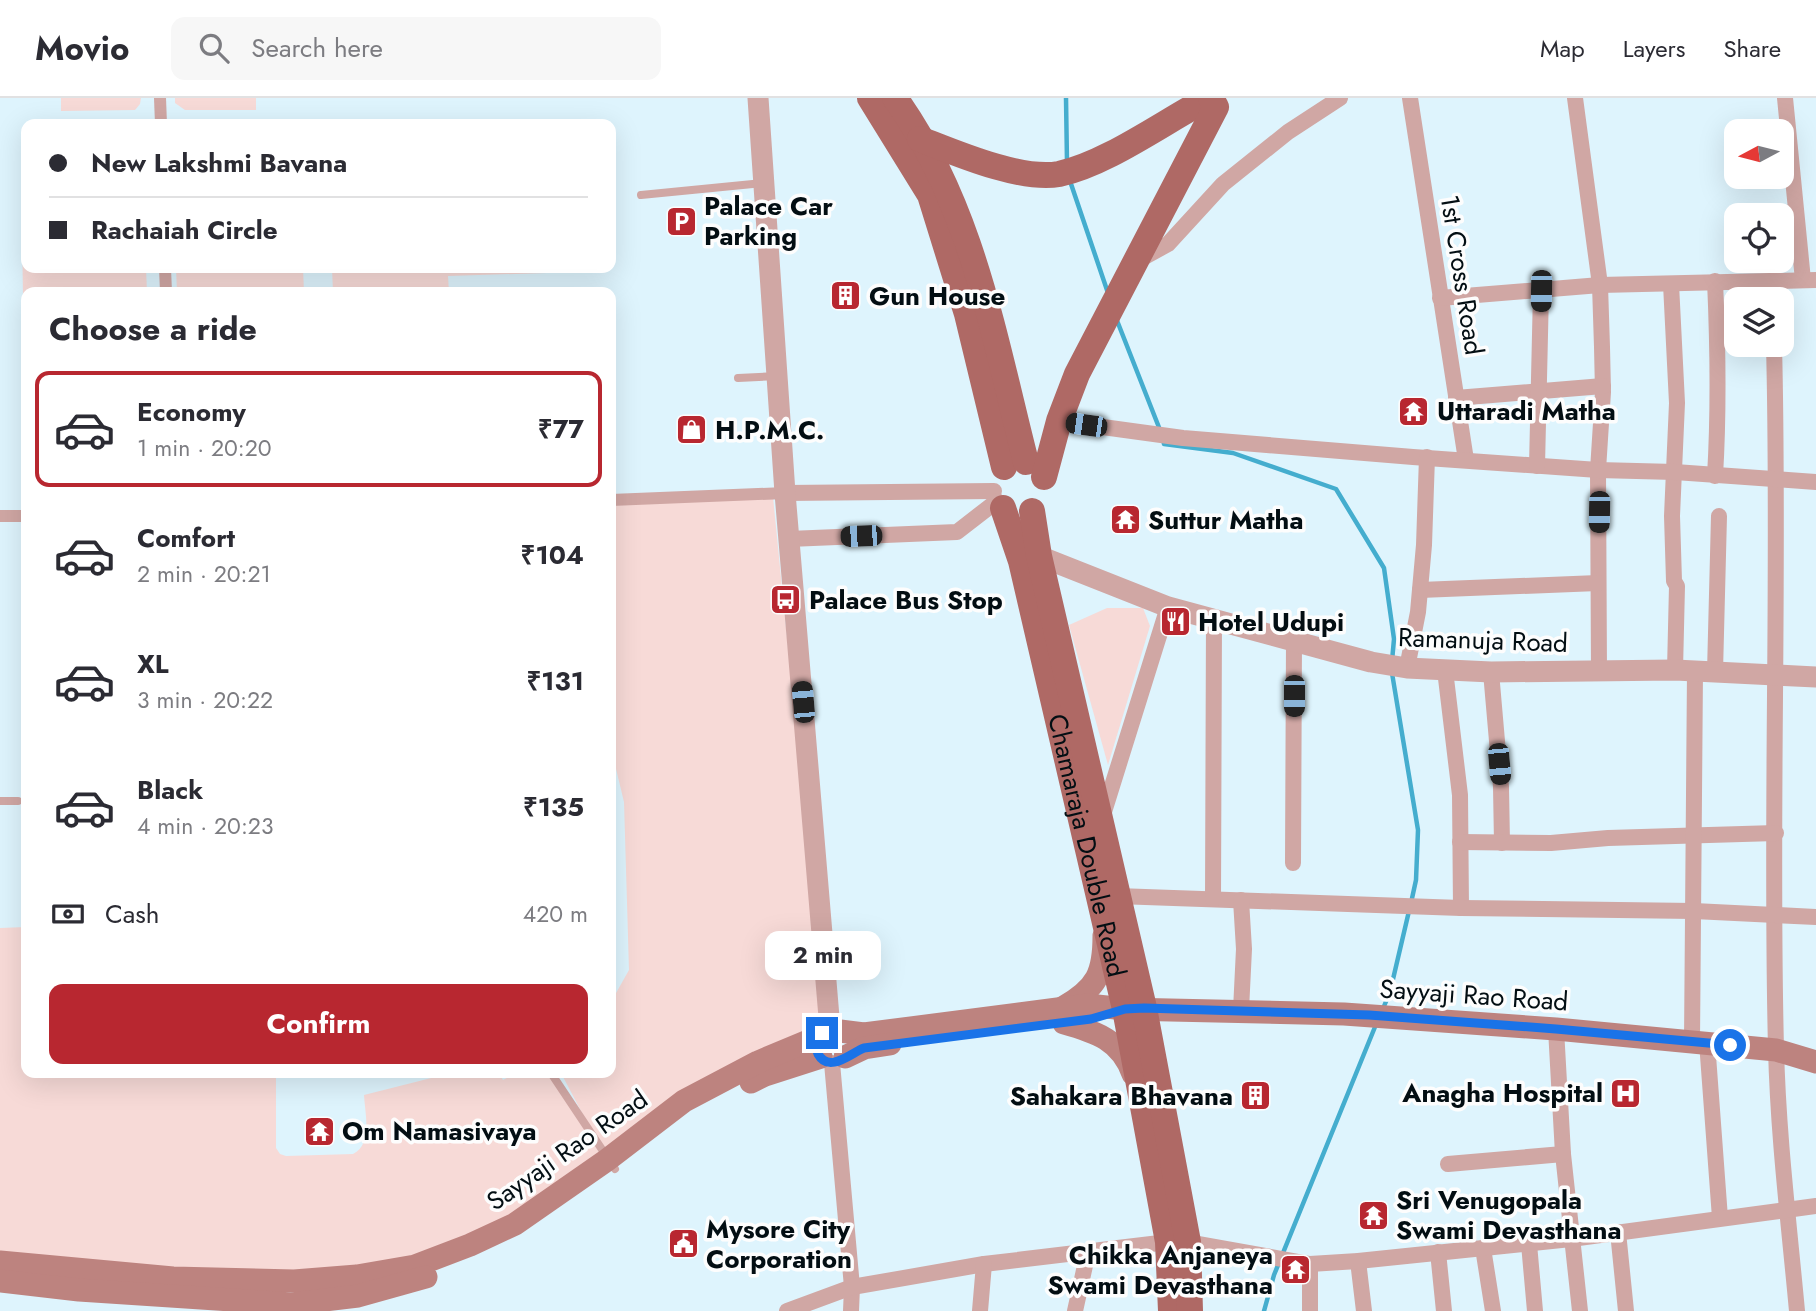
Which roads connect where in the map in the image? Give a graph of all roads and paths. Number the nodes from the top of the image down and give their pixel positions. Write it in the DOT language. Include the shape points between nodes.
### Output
graph roads {
  1 [pos="160,98"];
  2 [pos="758,98"];
  3 [pos="870,98"];
  4 [pos="895,98"];
  5 [pos="1340,98"];
  6 [pos="1410,98"];
  7 [pos="1576,98"];
  8 [pos="1785,98"];
  9 [pos="1210,102"];
  10 [pos="160,119"];
  11 [pos="914,148"];
  12 [pos="764,183"];
  13 [pos="640,195"];
  14 [pos="1137,262"];
  15 [pos="1809,280"];
  16 [pos="1715,281"];
  17 [pos="1772,282"];
  18 [pos="1671,284"];
  19 [pos="1600,285"];
  20 [pos="1772,287"];
  21 [pos="1541,291"];
  22 [pos="1440,298"];
  23 [pos="1774,357"];
  24 [pos="777,376"];
  25 [pos="738,379"];
  26 [pos="1603,386"];
  27 [pos="1539,391"];
  28 [pos="1456,398"];
  29 [pos="1059,421"];
  30 [pos="1427,457"];
  31 [pos="1466,460"];
  32 [pos="1537,466"];
  33 [pos="1598,470"];
  34 [pos="1675,472"];
  35 [pos="1715,475"];
  36 [pos="1778,481"];
  37 [pos="1816,482"];
  38 [pos="1011,484"];
  39 [pos="785,493"];
  40 [pos="616,500"];
  41 [pos="1032,511"];
  42 [pos="0,516"];
  43 [pos="21,516"];
  44 [pos="1719,516"];
  45 [pos="789,539"];
  46 [pos="1039,556"];
  47 [pos="1598,583"];
  48 [pos="1420,590"];
  49 [pos="1168,607"];
  50 [pos="1214,618"];
  51 [pos="1294,640"];
  52 [pos="1407,668"];
  53 [pos="1445,670"];
  54 [pos="1695,671"];
  55 [pos="1490,672"];
  56 [pos="1599,672"];
  57 [pos="1774,676"];
  58 [pos="1816,677"];
  59 [pos="0,801"];
  60 [pos="18,801"];
  61 [pos="1100,824"];
  62 [pos="1776,833"];
  63 [pos="1692,837"];
  64 [pos="1461,842"];
  65 [pos="1502,843"];
  66 [pos="1293,863"];
  67 [pos="1117,896"];
  68 [pos="1213,899"];
  69 [pos="1241,900"];
  70 [pos="1461,908"];
  71 [pos="1694,911"];
  72 [pos="1775,916"];
  73 [pos="1816,917"];
  74 [pos="1104,925"];
  75 [pos="1134,1009"];
  76 [pos="1241,1010"];
  77 [pos="1063,1016"];
  78 [pos="1556,1029"];
  79 [pos="1700,1042"];
  80 [pos="831,1045"];
  81 [pos="1776,1050"];
  82 [pos="1816,1062"];
  83 [pos="554,1078"];
  84 [pos="1141,1097"];
  85 [pos="1563,1154"];
  86 [pos="1448,1164"];
  87 [pos="611,1165"];
  88 [pos="1816,1206"];
  89 [pos="1787,1209"];
  90 [pos="1720,1217"];
  91 [pos="1618,1232"];
  92 [pos="1570,1239"];
  93 [pos="1178,1242"];
  94 [pos="1530,1244"];
  95 [pos="1483,1248"];
  96 [pos="1088,1252"];
  97 [pos="1438,1252"];
  98 [pos="1358,1261"];
  99 [pos="0,1262"];
  100 [pos="984,1264"];
  101 [pos="1310,1264"];
  102 [pos="0,1281"];
  103 [pos="852,1287"];
  104 [pos="292,1298"];
  105 [pos="787,1311"];
  106 [pos="851,1311"];
  107 [pos="980,1311"];
  108 [pos="1075,1311"];
  109 [pos="1171,1311"];
  110 [pos="1190,1311"];
  111 [pos="1310,1311"];
  112 [pos="1364,1311"];
  113 [pos="1444,1311"];
  114 [pos="1493,1311"];
  115 [pos="1535,1311"];
  116 [pos="1580,1311"];
  117 [pos="1626,1311"];
  118 [pos="1797,1311"];
  1 -- 10 [label="street"];
  2 -- 12 [label="street"];
  3 -- 11 [label="main road"];
  4 -- 11 [label="main road"];
  5 -- 14 [label="street" via="1223,184 1168,244"];
  6 -- 22 [label="street, 1st Cross Road"];
  7 -- 19 [label="street"];
  8 -- 15 [label="street"];
  9 -- 11 [label="main road" via="1087,165 1058,174 1011,170"];
  9 -- 14 [label="main road"];
  11 -- 38 [label="main road, Chamaraja Double Road" via="967,314"];
  12 -- 13 [label="lane"];
  12 -- 24 [label="street"];
  14 -- 29 [label="main road" via="1077,374"];
  15 -- 17 [label="street"];
  16 -- 17 [label="street"];
  16 -- 18 [label="street"];
  16 -- 35 [label="street" via="1719,417"];
  17 -- 20 [label="street"];
  18 -- 19 [label="street"];
  18 -- 34 [label="street"];
  19 -- 21 [label="street"];
  19 -- 26 [label="street"];
  21 -- 22 [label="street"];
  21 -- 27 [label="street"];
  22 -- 28 [label="street, 1st Cross Road"];
  23 -- 36 [label="street"];
  24 -- 25 [label="lane"];
  24 -- 39 [label="street"];
  26 -- 27 [label="street"];
  26 -- 33 [label="street"];
  27 -- 28 [label="street"];
  27 -- 32 [label="street"];
  28 -- 31 [label="street, 1st Cross Road"];
  29 -- 30 [label="street" via="1183,438"];
  29 -- 38 [label="main road"];
  30 -- 31 [label="street"];
  30 -- 48 [label="street"];
  31 -- 32 [label="street"];
  32 -- 33 [label="street"];
  33 -- 34 [label="street"];
  33 -- 47 [label="street"];
  34 -- 35 [label="street"];
  34 -- 54 [label="street" via="1674,581"];
  35 -- 36 [label="street"];
  36 -- 37 [label="street"];
  36 -- 57 [label="street"];
  38 -- 39 [label="street"];
  38 -- 41 [label="main road" via="1012,513"];
  38 -- 41 [label="main road" via="1046,487 1045,497"];
  38 -- 45 [label="street" via="957,532"];
  38 -- 74 [label="main road, Chamaraja Double Road" via="1021,561"];
  39 -- 40 [label="street"];
  39 -- 45 [label="street"];
  41 -- 46 [label="main road"];
  42 -- 43 [label="street"];
  44 -- 54 [label="street"];
  45 -- 80 [label="street"];
  46 -- 49 [label="street, Ramanuja Road"];
  46 -- 61 [label="main road"];
  47 -- 48 [label="street"];
  47 -- 56 [label="street"];
  48 -- 52 [label="street"];
  49 -- 50 [label="street, Ramanuja Road"];
  49 -- 61 [label="street"];
  50 -- 51 [label="street, Ramanuja Road"];
  50 -- 68 [label="street"];
  51 -- 52 [label="street, Ramanuja Road"];
  51 -- 66 [label="street"];
  52 -- 53 [label="street, Ramanuja Road"];
  53 -- 55 [label="street, Ramanuja Road"];
  53 -- 64 [label="street"];
  54 -- 56 [label="street, Ramanuja Road"];
  54 -- 57 [label="street, Ramanuja Road"];
  54 -- 63 [label="street"];
  55 -- 56 [label="street, Ramanuja Road"];
  55 -- 65 [label="street"];
  57 -- 58 [label="street, Ramanuja Road"];
  57 -- 62 [label="street"];
  59 -- 60 [label="lane"];
  61 -- 67 [label="main road"];
  62 -- 63 [label="street"];
  62 -- 72 [label="street"];
  63 -- 65 [label="street"];
  63 -- 71 [label="street"];
  64 -- 65 [label="street"];
  64 -- 70 [label="street"];
  67 -- 68 [label="street"];
  67 -- 75 [label="main road"];
  68 -- 69 [label="street"];
  69 -- 70 [label="street"];
  69 -- 76 [label="street"];
  70 -- 71 [label="street"];
  71 -- 72 [label="street"];
  71 -- 79 [label="street"];
  72 -- 73 [label="street"];
  72 -- 81 [label="street"];
  74 -- 75 [label="main road, Chamaraja Double Road"];
  74 -- 77 [label="main road" via="1100,974"];
  75 -- 76 [label="main road, Sayyaji Rao Road"];
  75 -- 77 [label="main road, Sayyaji Rao Road" via="1091,1019"];
  75 -- 84 [label="main road, Chamaraja Double Road"];
  75 -- 93 [label="main road, Chamaraja Double Road"];
  76 -- 78 [label="main road, Sayyaji Rao Road"];
  77 -- 80 [label="main road, Sayyaji Rao Road" via="864,1034"];
  77 -- 84 [label="main road" via="1121,1049"];
  78 -- 79 [label="main road, Sayyaji Rao Road"];
  78 -- 85 [label="street"];
  79 -- 81 [label="main road, Sayyaji Rao Road"];
  79 -- 90 [label="street"];
  80 -- 87 [label="main road, Sayyaji Rao Road" via="758,1062 684,1101"];
  80 -- 103 [label="street"];
  81 -- 82 [label="main road, Sayyaji Rao Road"];
  81 -- 89 [label="street"];
  83 -- 87 [label="lane"];
  84 -- 93 [label="main road, Chamaraja Double Road"];
  85 -- 86 [label="street"];
  85 -- 92 [label="street"];
  87 -- 104 [label="main road, Sayyaji Rao Road" via="522,1232 420,1279 359,1296"];
  88 -- 89 [label="street"];
  89 -- 90 [label="street"];
  89 -- 118 [label="street"];
  90 -- 91 [label="street"];
  91 -- 92 [label="street"];
  91 -- 117 [label="street"];
  92 -- 94 [label="street"];
  92 -- 116 [label="street"];
  93 -- 96 [label="street"];
  93 -- 101 [label="street"];
  93 -- 109 [label="main road, Chamaraja Double Road"];
  93 -- 110 [label="main road, Chamaraja Double Road"];
  94 -- 95 [label="street"];
  94 -- 115 [label="street"];
  95 -- 97 [label="street"];
  95 -- 114 [label="street"];
  96 -- 100 [label="street"];
  96 -- 108 [label="street"];
  97 -- 98 [label="street"];
  97 -- 113 [label="street"];
  98 -- 101 [label="street"];
  98 -- 112 [label="street"];
  99 -- 104 [label="main road, Sayyaji Rao Road" via="173,1278"];
  100 -- 103 [label="street"];
  100 -- 107 [label="street"];
  101 -- 111 [label="street"];
  102 -- 104 [label="main road, Sayyaji Rao Road" via="79,1290"];
  103 -- 105 [label="street"];
  103 -- 106 [label="street"];
}
